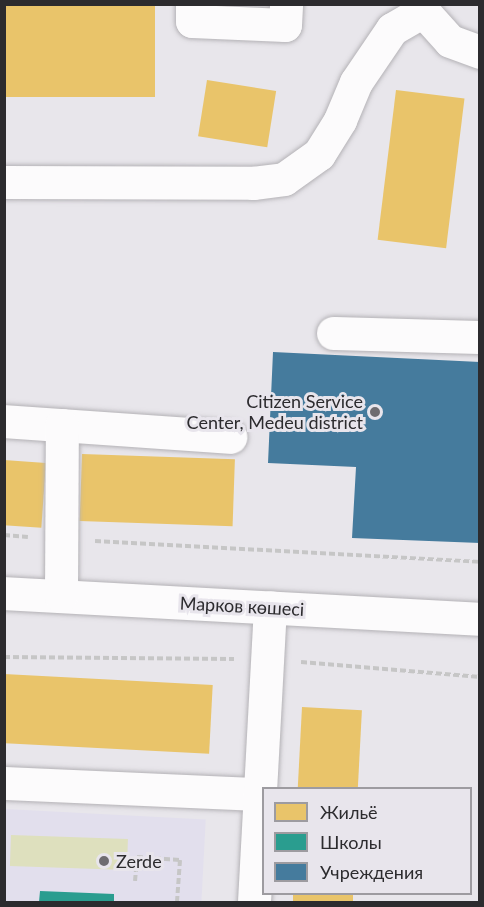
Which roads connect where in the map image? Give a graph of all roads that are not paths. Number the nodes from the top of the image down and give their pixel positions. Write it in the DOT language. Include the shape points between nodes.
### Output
graph roads {
  1 [pos="192,4"];
  2 [pos="286,4"];
  3 [pos="422,8"];
  4 [pos="480,52"];
  5 [pos="4,182"];
  6 [pos="333,333"];
  7 [pos="480,337"];
  8 [pos="4,421"];
  9 [pos="62,425"];
  10 [pos="230,438"];
  11 [pos="4,593"];
  12 [pos="61,596"];
  13 [pos="270,607"];
  14 [pos="480,619"];
  15 [pos="4,783"];
  16 [pos="260,794"];
  17 [pos="254,903"];
  1 -- 2 [label="street" via="192,21 285,26"];
  3 -- 4 [label="street" via="450,41"];
  3 -- 5 [label="street" via="392,29 356,82 340,120 319,154 284,179 253,183"];
  6 -- 7 [label="street"];
  8 -- 9 [label="street"];
  9 -- 10 [label="street"];
  9 -- 12 [label="street"];
  11 -- 12 [label="street, Марков көшесі"];
  12 -- 13 [label="street, Марков көшесі"];
  13 -- 14 [label="street, Марков көшесі"];
  13 -- 16 [label="street"];
  15 -- 16 [label="street"];
  16 -- 17 [label="street"];
}
